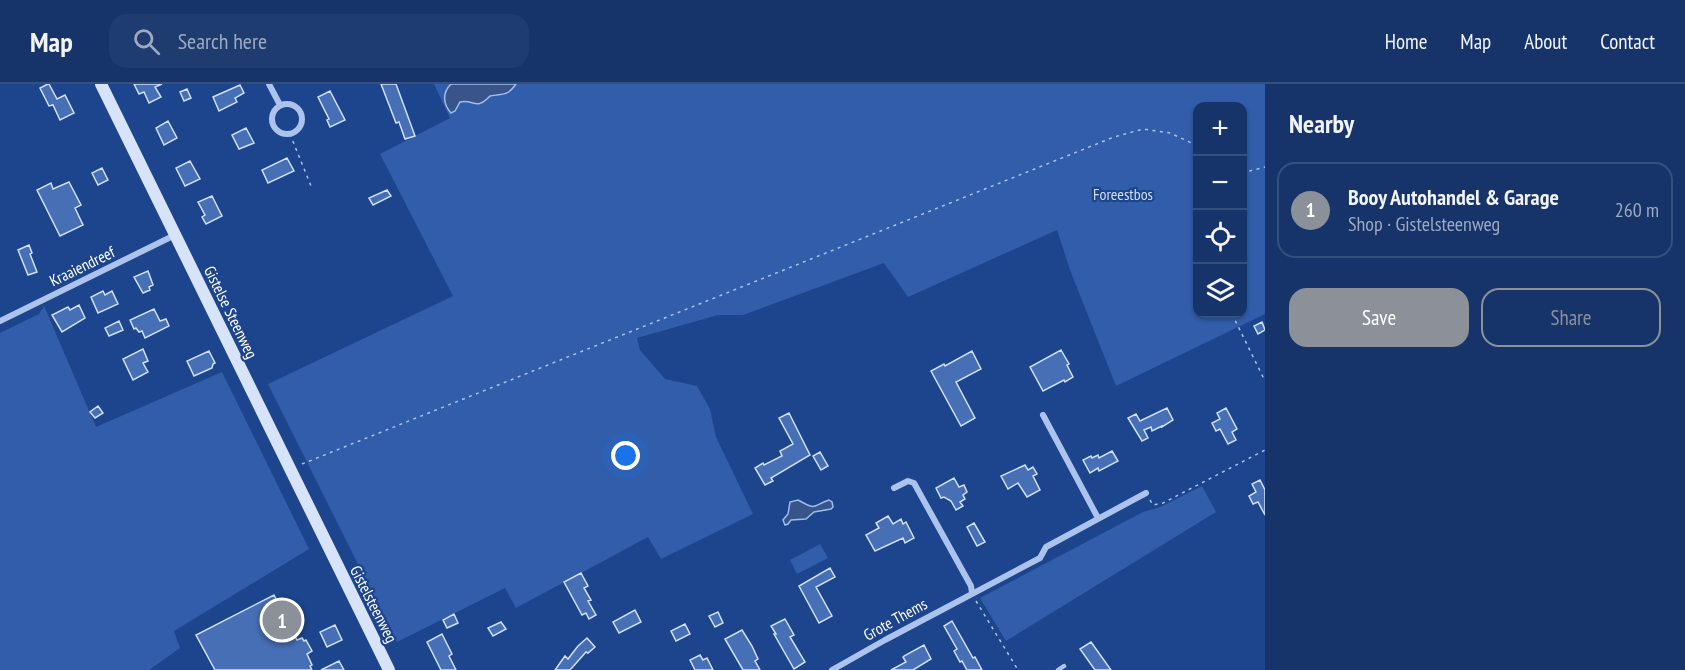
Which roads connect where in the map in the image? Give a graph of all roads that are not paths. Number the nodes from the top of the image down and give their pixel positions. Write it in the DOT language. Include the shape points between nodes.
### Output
graph roads {
  1 [pos="101,84"];
  2 [pos="269,84"];
  3 [pos="280,105"];
  4 [pos="175,235"];
  5 [pos="0,321"];
  6 [pos="1043,415"];
  7 [pos="894,488"];
  8 [pos="1146,493"];
  9 [pos="1098,518"];
  10 [pos="331,554"];
  11 [pos="972,593"];
  12 [pos="1064,666"];
  13 [pos="389,670"];
  14 [pos="832,670"];
  15 [pos="1058,670"];
  1 -- 4 [label="main road, Gistelse Steenweg"];
  2 -- 3 [label="street"];
  3 -- 3 [label="street" via="299,108 301,115 294,133 282,134 272,122"];
  4 -- 5 [label="street, Kraaiendreef"];
  4 -- 10 [label="main road, Gistelse Steenweg"];
  6 -- 9 [label="street"];
  7 -- 11 [label="street" via="908,481 914,483"];
  8 -- 9 [label="street, Grote Thems"];
  9 -- 11 [label="street, Grote Thems" via="1046,547 1040,558"];
  10 -- 13 [label="main road, Gistelsteenweg"];
  11 -- 14 [label="street, Grote Thems"];
  12 -- 15 [label="lane"];
}
